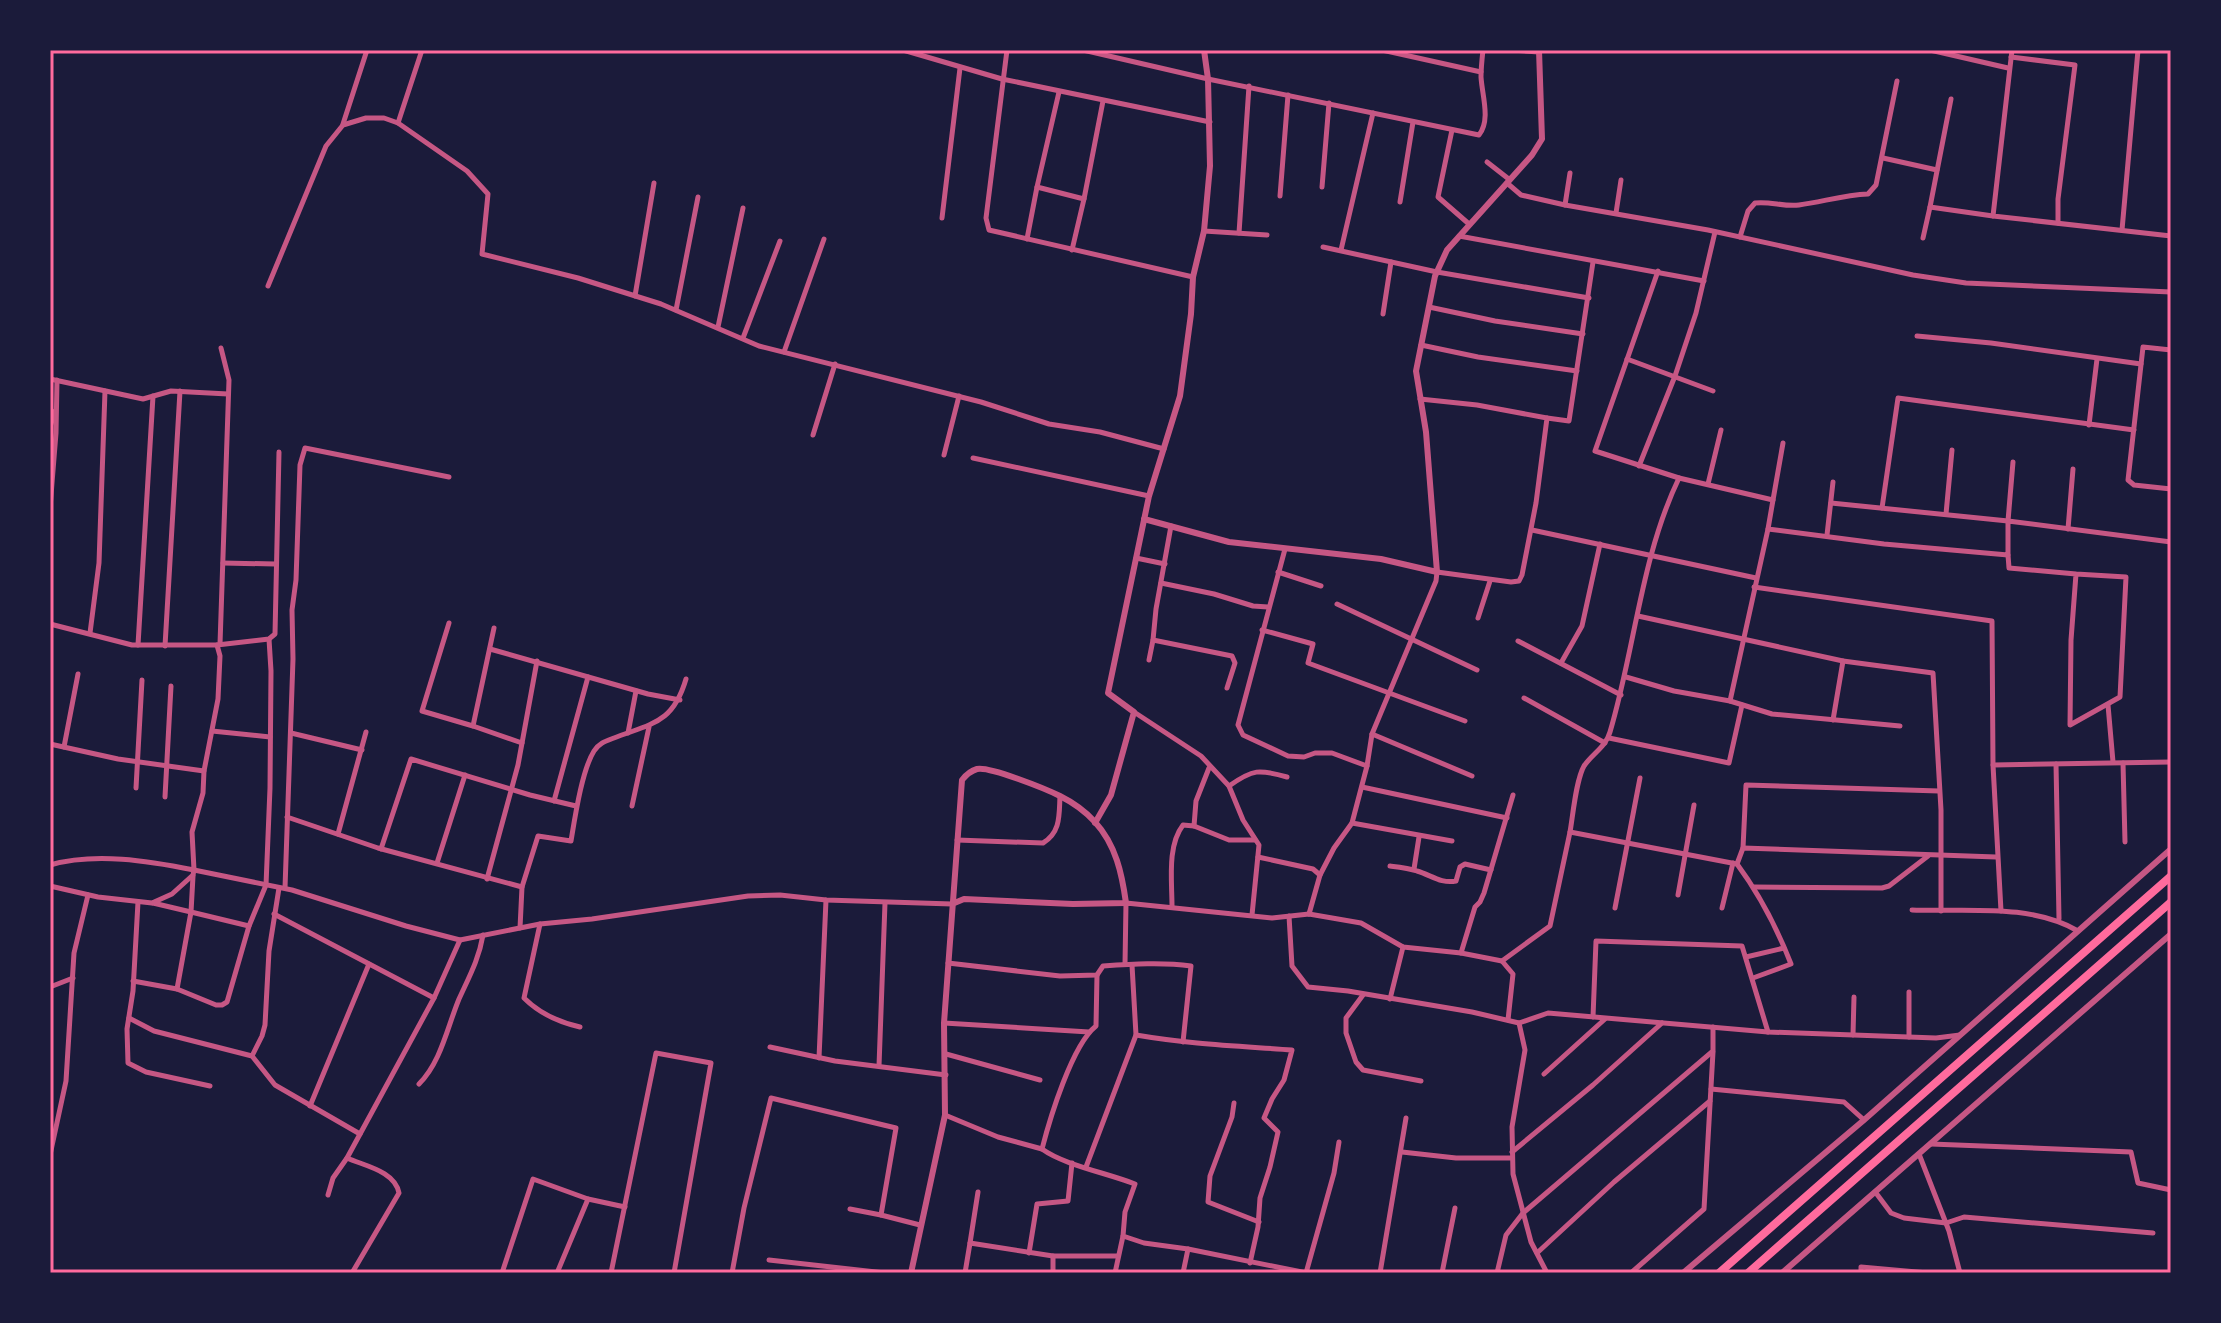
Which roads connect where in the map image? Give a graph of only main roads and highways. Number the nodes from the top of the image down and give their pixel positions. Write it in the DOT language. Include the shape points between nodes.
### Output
graph roads {
  1 [pos="2171,876"];
  2 [pos="2171,902"];
  3 [pos="1719,1273"];
  4 [pos="1748,1273"];
  1 -- 3 [label="highway"];
  2 -- 4 [label="highway"];
}
